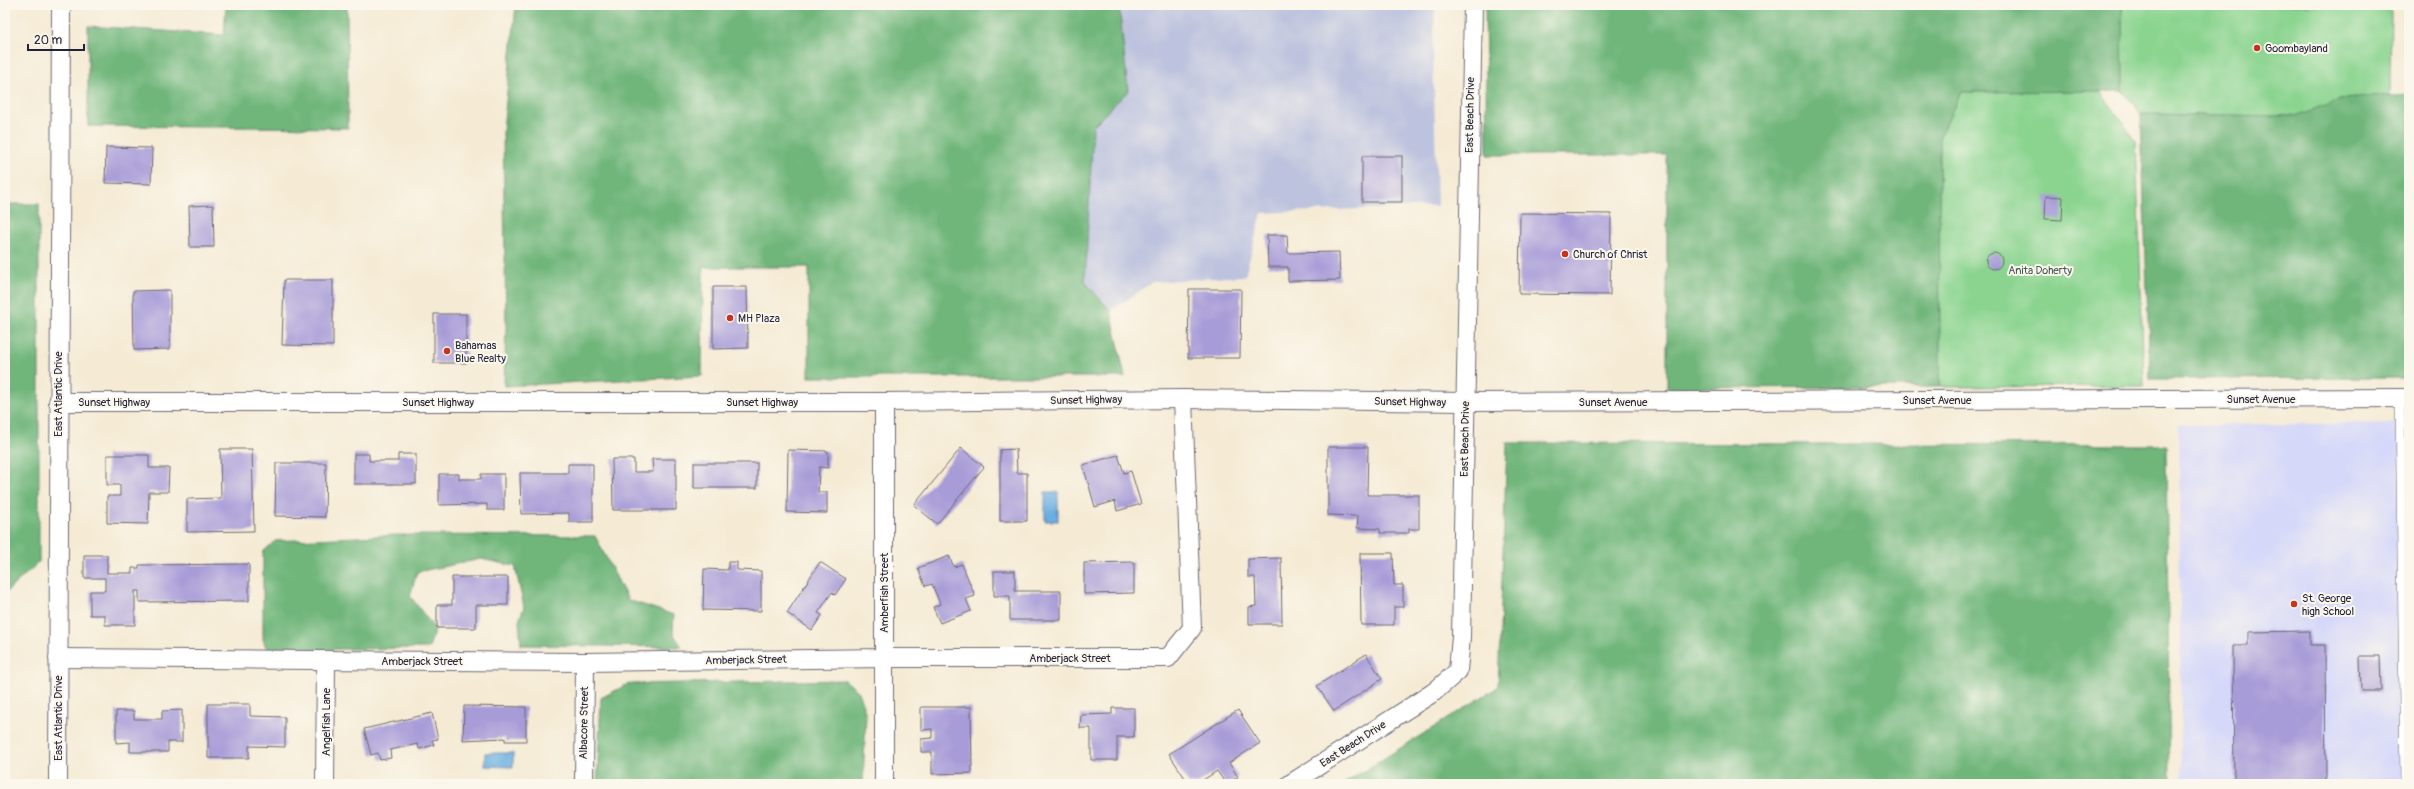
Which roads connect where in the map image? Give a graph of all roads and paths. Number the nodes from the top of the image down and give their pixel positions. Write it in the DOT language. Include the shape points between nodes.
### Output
graph roads {
  1 [pos="60,5"];
  2 [pos="1473,5"];
  3 [pos="2404,398"];
  4 [pos="1183,399"];
  5 [pos="58,402"];
  6 [pos="884,402"];
  7 [pos="1466,402"];
  8 [pos="2405,538"];
  9 [pos="58,658"];
  10 [pos="884,658"];
  11 [pos="326,660"];
  12 [pos="585,662"];
  13 [pos="58,784"];
  14 [pos="325,784"];
  15 [pos="584,784"];
  16 [pos="884,784"];
  17 [pos="1290,784"];
  18 [pos="2405,784"];
  1 -- 5 [label="street, East Atlantic Drive"];
  2 -- 7 [label="street, East Beach Drive"];
  3 -- 7 [label="street, Sunset Avenue"];
  3 -- 8 [label="lane"];
  4 -- 6 [label="street, Sunset Highway"];
  4 -- 7 [label="street, Sunset Highway"];
  4 -- 10 [label="street, Amberjack Street" via="1192,628 1168,658"];
  5 -- 6 [label="street, Sunset Highway"];
  5 -- 9 [label="street, East Atlantic Drive"];
  6 -- 10 [label="street, Amberfish Street"];
  7 -- 17 [label="street, East Beach Drive" via="1458,671 1434,692"];
  8 -- 18 [label="lane"];
  9 -- 11 [label="street, Amberjack Street"];
  9 -- 13 [label="street, East Atlantic Drive"];
  10 -- 12 [label="street, Amberjack Street"];
  10 -- 16 [label="street, Amberfish Street"];
  11 -- 12 [label="street, Amberjack Street"];
  11 -- 14 [label="street, Angelfish Lane"];
  12 -- 15 [label="street, Albacore Street"];
}
